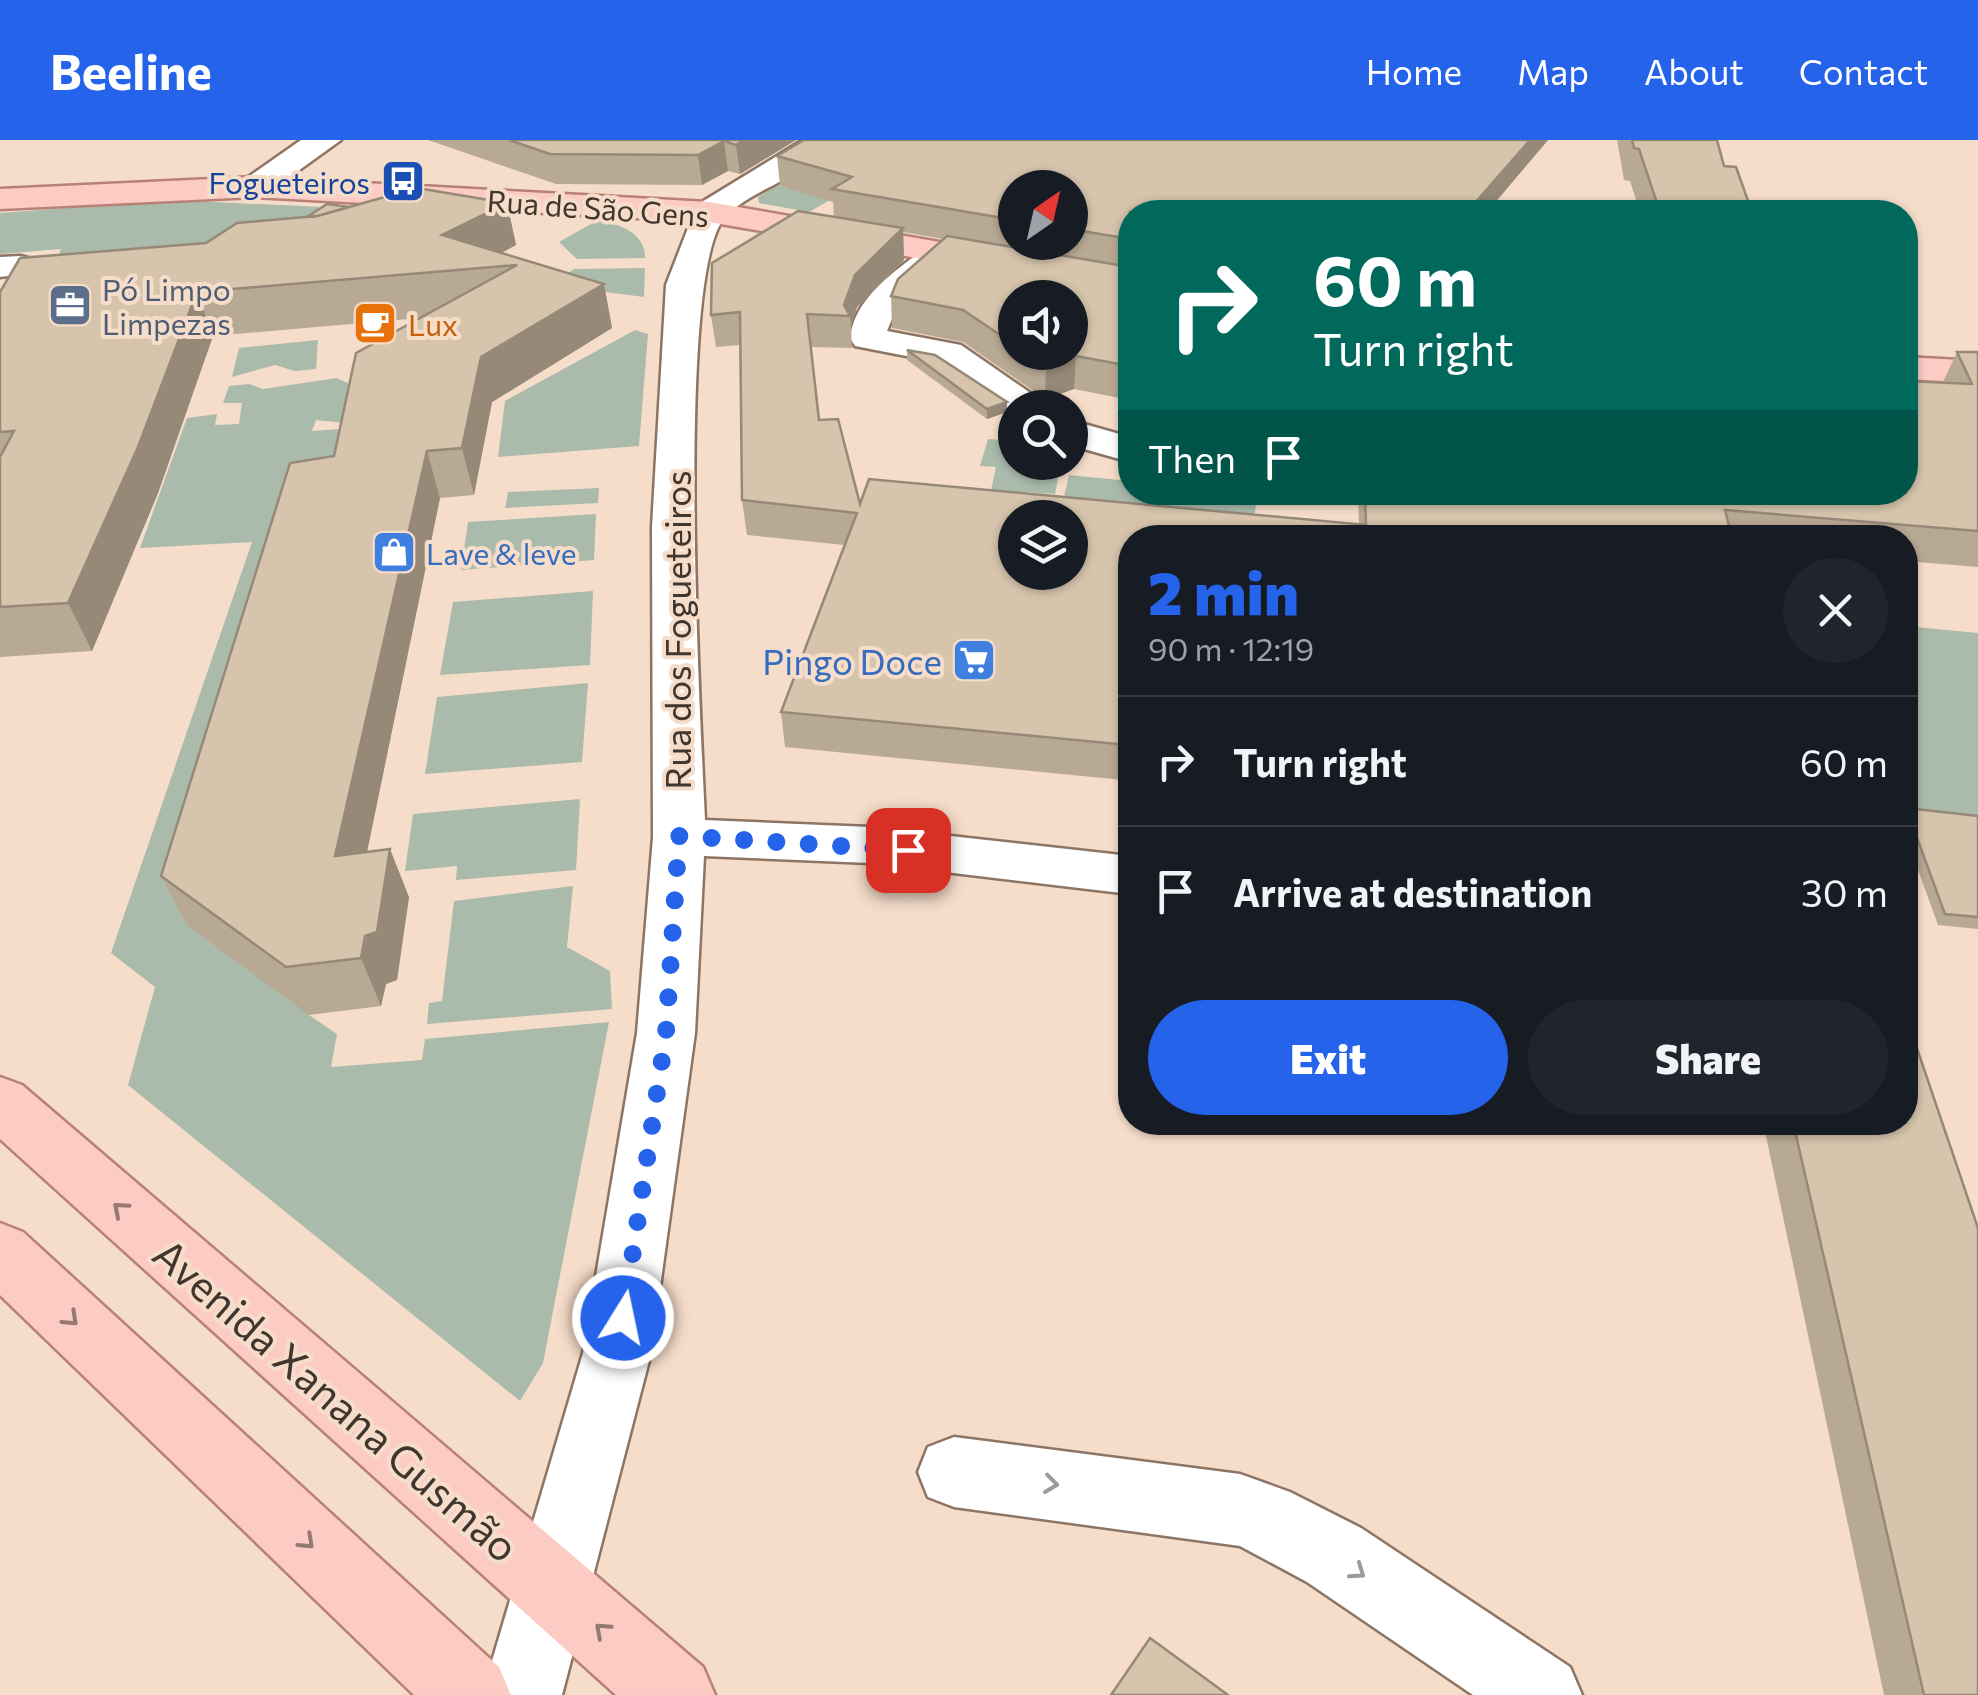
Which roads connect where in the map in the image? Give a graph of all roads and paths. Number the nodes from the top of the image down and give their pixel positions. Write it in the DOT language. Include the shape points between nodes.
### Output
graph roads {
  1 [pos="326,140"];
  2 [pos="824,140"];
  3 [pos="255,187"];
  4 [pos="466,198"];
  5 [pos="0,199"];
  6 [pos="709,212"];
  7 [pos="388,229"];
  8 [pos="940,253"];
  9 [pos="1118,283"];
  10 [pos="1918,369"];
  11 [pos="1978,372"];
  12 [pos="1006,390"];
  13 [pos="1088,437"];
  14 [pos="1118,446"];
  15 [pos="679,836"];
  16 [pos="1118,874"];
  17 [pos="0,1102"];
  18 [pos="0,1252"];
  19 [pos="954,1472"];
  20 [pos="553,1586"];
  21 [pos="471,1695"];
  22 [pos="522,1695"];
  23 [pos="675,1695"];
  24 [pos="1542,1695"];
  1 -- 3 [label="street"];
  2 -- 6 [label="street"];
  3 -- 4 [label="main road, Rua de São Gens"];
  3 -- 5 [label="main road, Rua de São Gens"];
  4 -- 6 [label="main road, Rua de São Gens"];
  4 -- 7 [label="street"];
  6 -- 8 [label="main road, Rua de São Gens"];
  6 -- 15 [label="street, Rua dos Fogueteiros" via="684,284 675,438"];
  8 -- 9 [label="main road, Rua de São Gens"];
  8 -- 12 [label="street" via="886,301 866,336 948,353"];
  10 -- 11 [label="main road"];
  13 -- 14 [label="street"];
  15 -- 16 [label="street" via="870,845"];
  15 -- 20 [label="street, Rua dos Fogueteiros" via="648,1178 617,1353"];
  20 -- 17 [label="main road, Avenida Xanana Gusmão, one-way"];
  18 -- 21 [label="main road, one-way"];
  19 -- 24 [label="street, one-way" via="1240,1510 1334,1555"];
  20 -- 22 [label="street, Rua dos Fogueteiros"];
  23 -- 20 [label="main road, Avenida Xanana Gusmão, one-way"];
}
